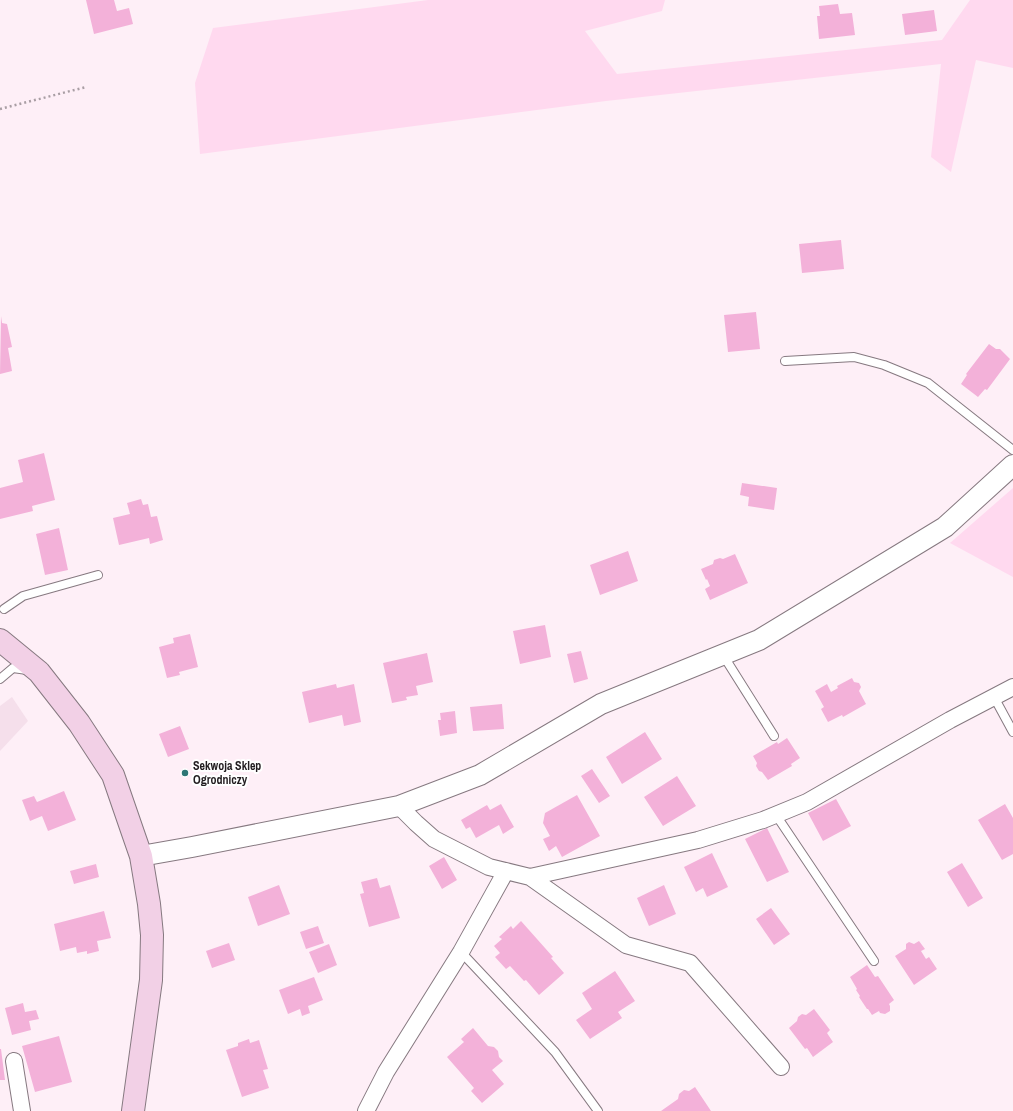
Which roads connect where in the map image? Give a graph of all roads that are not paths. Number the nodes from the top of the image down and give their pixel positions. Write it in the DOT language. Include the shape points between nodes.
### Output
graph roads {
  1 [pos="785,361"];
  2 [pos="1013,450"];
  3 [pos="1013,465"];
  4 [pos="98,574"];
  5 [pos="4,609"];
  6 [pos="0,640"];
  7 [pos="723,655"];
  8 [pos="39,672"];
  9 [pos="0,679"];
  10 [pos="1013,687"];
  11 [pos="994,697"];
  12 [pos="1013,732"];
  13 [pos="774,736"];
  14 [pos="399,806"];
  15 [pos="776,815"];
  16 [pos="141,856"];
  17 [pos="506,871"];
  18 [pos="530,877"];
  19 [pos="461,952"];
  20 [pos="874,961"];
  21 [pos="14,1062"];
  22 [pos="781,1068"];
  23 [pos="22,1111"];
  24 [pos="133,1111"];
  25 [pos="366,1111"];
  26 [pos="598,1111"];
  1 -- 2 [label="lane" via="854,357 884,365 928,383"];
  3 -- 7 [label="street" via="946,527 759,640"];
  4 -- 5 [label="lane" via="23,596"];
  6 -- 8 [label="main road"];
  7 -- 13 [label="lane"];
  7 -- 14 [label="street" via="601,704 480,775"];
  8 -- 9 [label="lane" via="13,668"];
  8 -- 16 [label="main road" via="79,723 112,775"];
  10 -- 11 [label="street"];
  11 -- 12 [label="lane"];
  11 -- 15 [label="street" via="807,802"];
  14 -- 16 [label="street"];
  14 -- 17 [label="street" via="434,839 489,867"];
  15 -- 18 [label="street" via="698,840"];
  15 -- 20 [label="lane"];
  16 -- 24 [label="main road" via="152,935 151,980"];
  17 -- 18 [label="street"];
  17 -- 19 [label="street"];
  18 -- 22 [label="street" via="626,945 690,963"];
  19 -- 25 [label="street" via="386,1072"];
  19 -- 26 [label="lane" via="555,1052"];
  21 -- 23 [label="street"];
}
